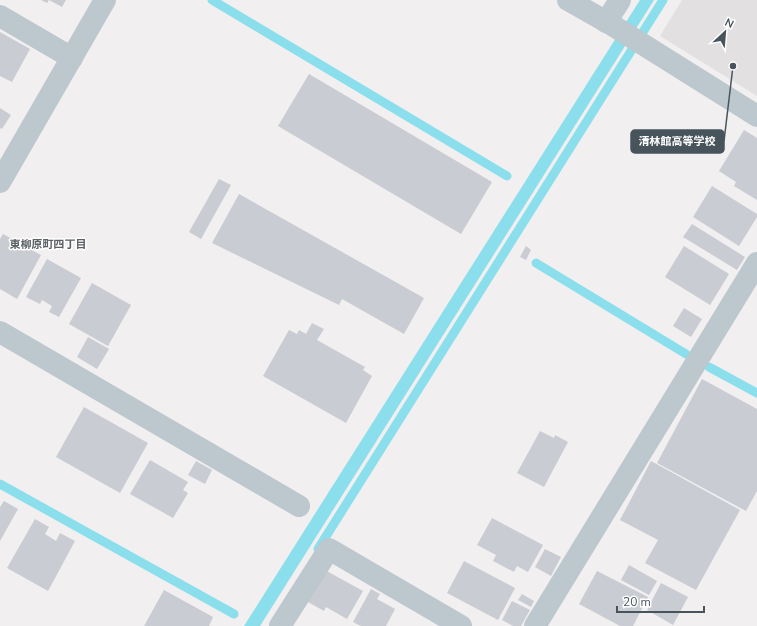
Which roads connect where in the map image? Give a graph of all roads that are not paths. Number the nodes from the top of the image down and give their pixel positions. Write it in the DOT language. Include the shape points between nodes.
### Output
graph roads {
  1 [pos="105,0"];
  2 [pos="568,0"];
  3 [pos="620,0"];
  4 [pos="0,16"];
  5 [pos="609,24"];
  6 [pos="72,58"];
  7 [pos="757,116"];
  8 [pos="0,182"];
  9 [pos="757,263"];
  10 [pos="0,332"];
  11 [pos="299,506"];
  12 [pos="280,626"];
  13 [pos="461,626"];
  14 [pos="535,626"];
  1 -- 6 [label="street"];
  2 -- 5 [label="street"];
  3 -- 5 [label="street"];
  4 -- 6 [label="street"];
  5 -- 7 [label="street"];
  6 -- 8 [label="street"];
  9 -- 14 [label="street"];
  10 -- 11 [label="street"];
  12 -- 13 [label="street" via="329,549"];
}
